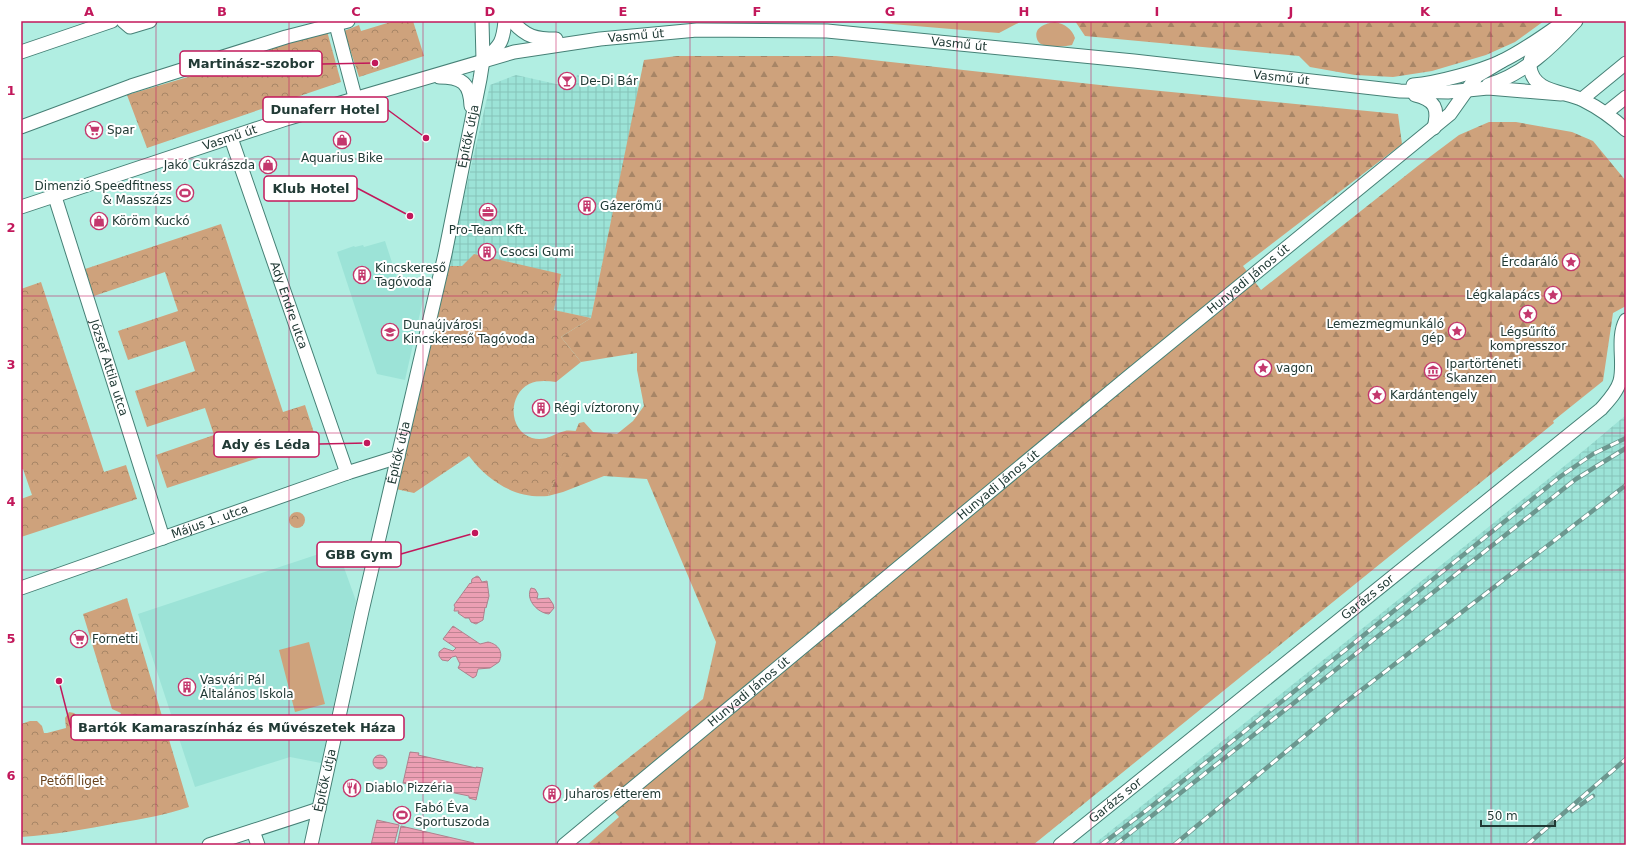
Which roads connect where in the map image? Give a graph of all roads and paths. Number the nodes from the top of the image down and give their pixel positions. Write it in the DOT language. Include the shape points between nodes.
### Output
graph roads {
  1 [pos="112,21"];
  2 [pos="123,21"];
  3 [pos="150,21"];
  4 [pos="482,21"];
  5 [pos="505,21"];
  6 [pos="512,21"];
  7 [pos="1576,21"];
  8 [pos="340,22"];
  9 [pos="1561,24"];
  10 [pos="600,39"];
  11 [pos="21,52"];
  12 [pos="483,60"];
  13 [pos="1502,61"];
  14 [pos="1626,63"];
  15 [pos="1530,64"];
  16 [pos="427,77"];
  17 [pos="1369,87"];
  18 [pos="1400,91"];
  19 [pos="1468,91"];
  20 [pos="1561,94"];
  21 [pos="1626,97"];
  22 [pos="355,98"];
  23 [pos="1582,99"];
  24 [pos="1606,113"];
  25 [pos="472,119"];
  26 [pos="21,127"];
  27 [pos="1434,128"];
  28 [pos="1626,130"];
  29 [pos="231,138"];
  30 [pos="56,197"];
  31 [pos="21,207"];
  32 [pos="1625,320"];
  33 [pos="398,457"];
  34 [pos="347,473"];
  35 [pos="164,538"];
  36 [pos="21,588"];
  37 [pos="319,810"];
  38 [pos="253,831"];
  39 [pos="208,845"];
  40 [pos="258,845"];
  41 [pos="311,845"];
  42 [pos="564,845"];
  43 [pos="1060,845"];
  1 -- 11 [label="street"];
  2 -- 3 [label="street" via="130,27"];
  4 -- 12 [label="street, Építők útja"];
  5 -- 12 [label="street" via="504,35 498,48"];
  6 -- 10 [label="street" via="529,36 541,39"];
  7 -- 15 [label="street"];
  8 -- 22 [label="street"];
  8 -- 26 [label="street" via="131,86"];
  9 -- 13 [label="street"];
  9 -- 15 [label="street" via="1539,44 1532,54"];
  10 -- 12 [label="street, Vasmű út" via="514,52"];
  10 -- 17 [label="street, Vasmű út" via="697,30 827,31"];
  12 -- 16 [label="street, Vasmű út"];
  12 -- 25 [label="street, Építők útja"];
  13 -- 17 [label="street" via="1426,84"];
  13 -- 19 [label="street" via="1477,76"];
  14 -- 23 [label="street"];
  15 -- 19 [label="street" via="1502,81"];
  15 -- 20 [label="street" via="1531,73 1536,81 1545,88"];
  16 -- 22 [label="street, Vasmű út"];
  16 -- 25 [label="street" via="453,77 465,84 470,94"];
  17 -- 18 [label="street"];
  18 -- 19 [label="street"];
  18 -- 27 [label="street" via="1421,96 1433,103 1437,116"];
  19 -- 20 [label="street" via="1495,88"];
  19 -- 27 [label="street, Hunyadi János út" via="1450,114"];
  20 -- 23 [label="street"];
  21 -- 24 [label="street"];
  22 -- 29 [label="street, Vasmű út"];
  23 -- 24 [label="street"];
  24 -- 28 [label="street"];
  25 -- 33 [label="street, Építők útja" via="445,254"];
  27 -- 42 [label="street, Hunyadi János út" via="1126,378"];
  29 -- 30 [label="street, Vasmű út"];
  29 -- 34 [label="street, Ady Endre utca"];
  30 -- 31 [label="street, Vasmű út"];
  30 -- 35 [label="street, József Attila utca"];
  32 -- 43 [label="street, Garázs sor" via="1621,335 1620,380 1614,395 1601,409"];
  33 -- 34 [label="street, Május 1. utca"];
  33 -- 37 [label="street, Építők útja"];
  34 -- 35 [label="street, Május 1. utca"];
  35 -- 36 [label="street, Május 1. utca"];
  37 -- 38 [label="street"];
  37 -- 41 [label="street, Építők útja"];
  38 -- 39 [label="street"];
  38 -- 40 [label="street"];
}
